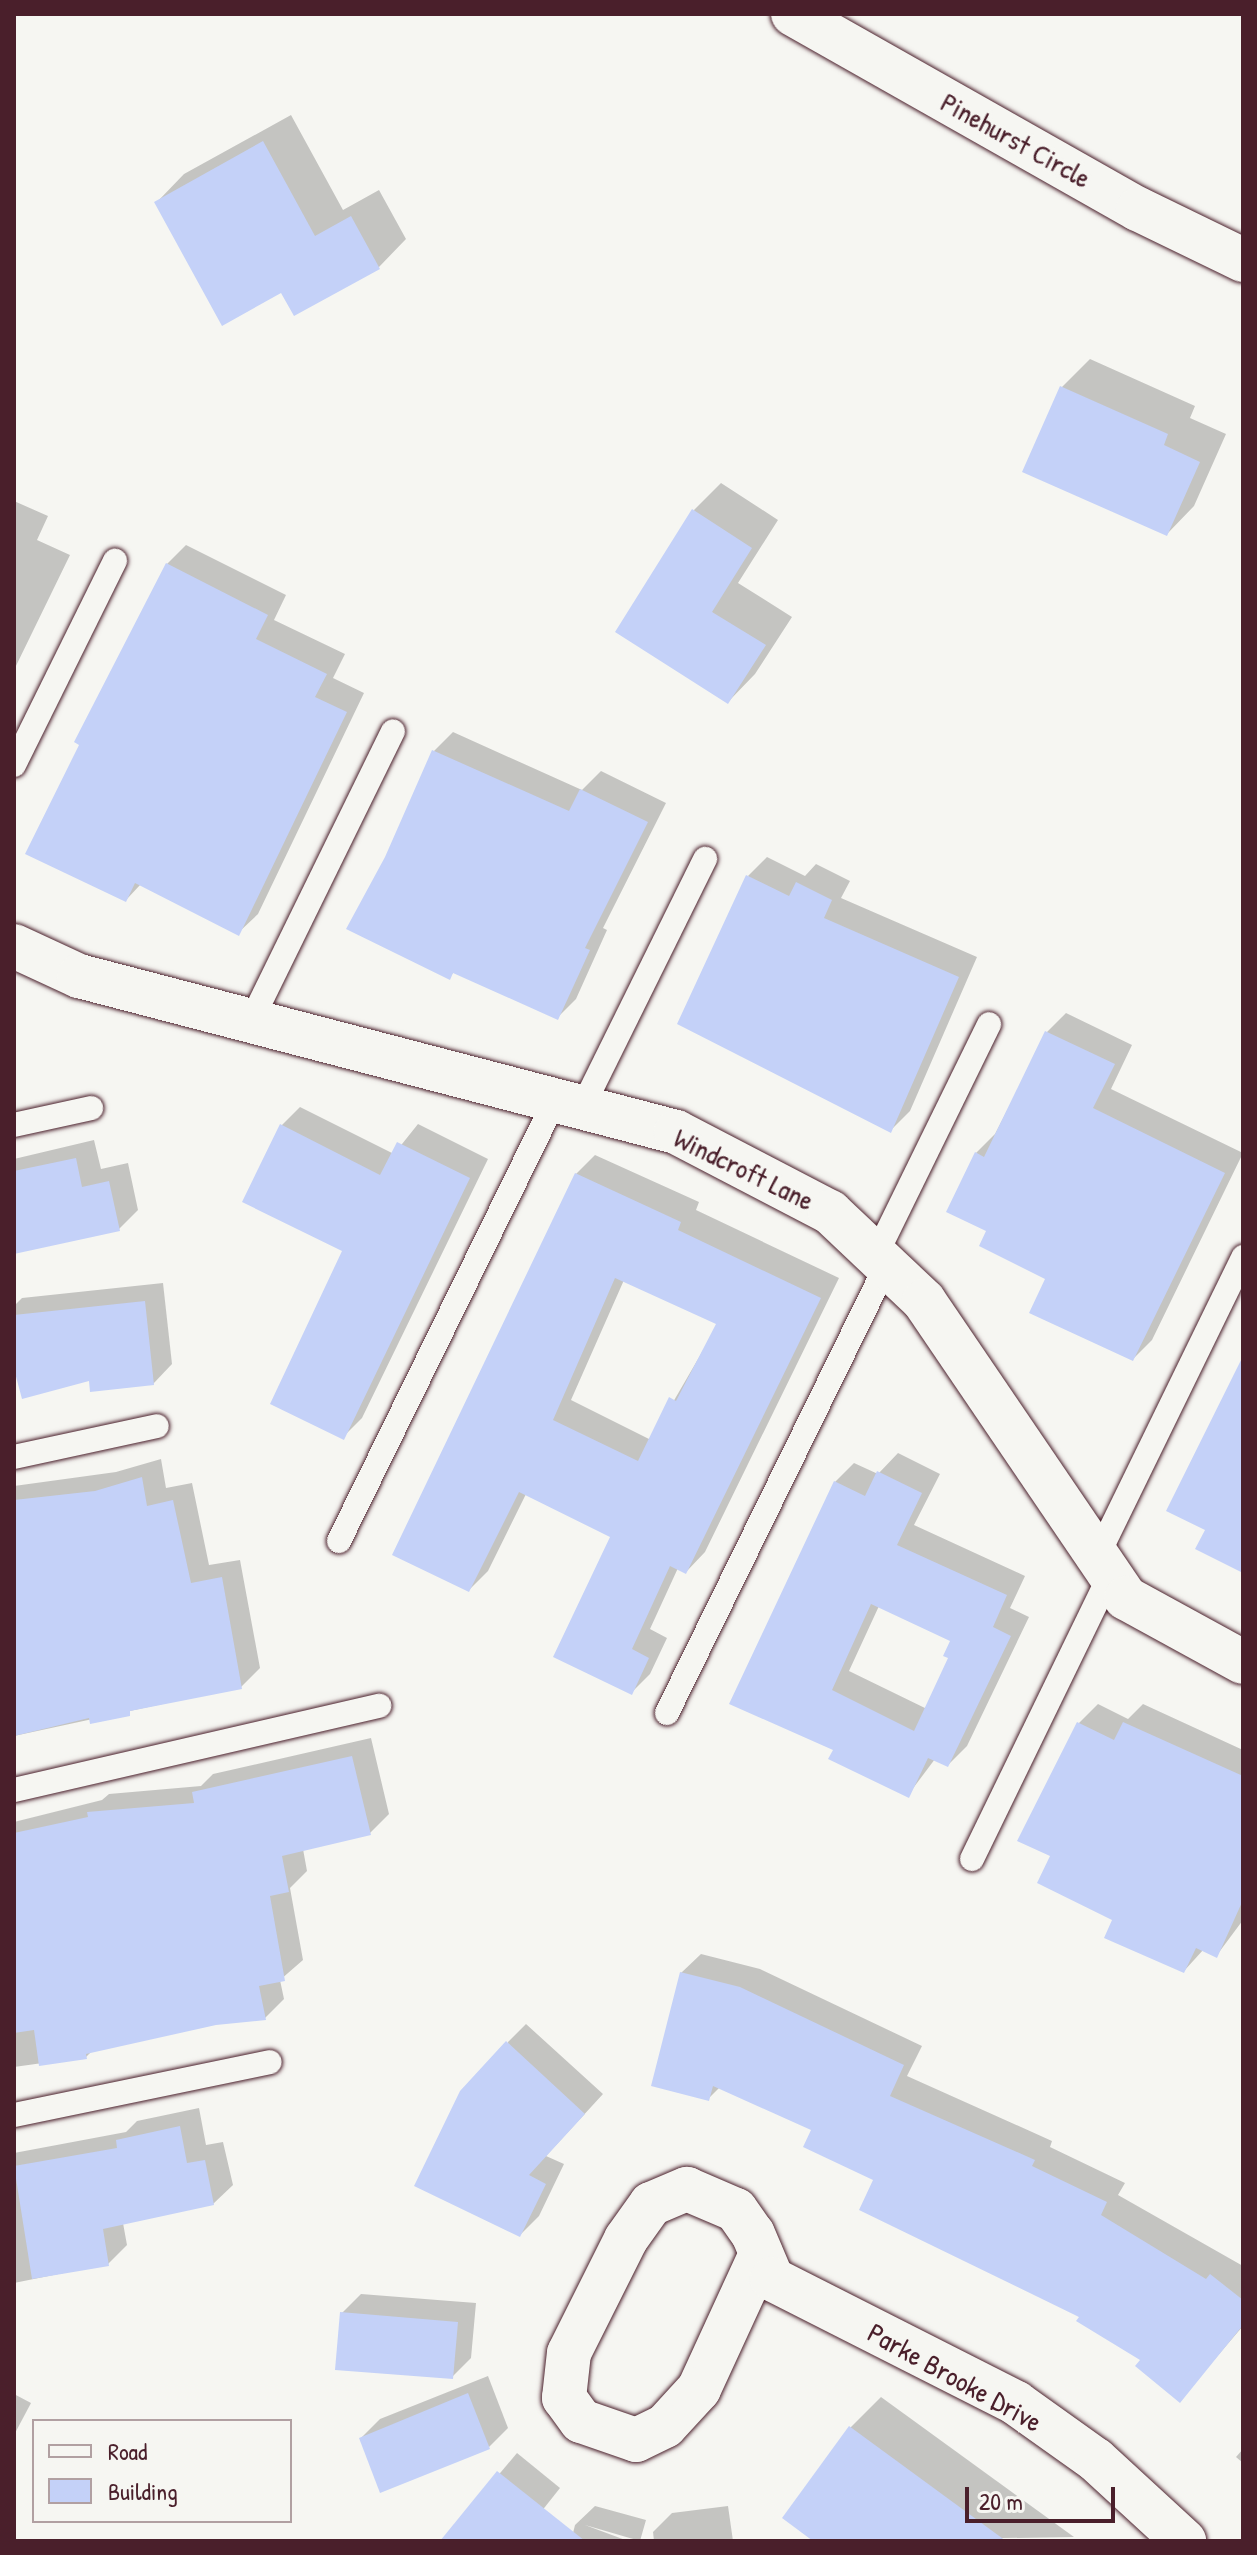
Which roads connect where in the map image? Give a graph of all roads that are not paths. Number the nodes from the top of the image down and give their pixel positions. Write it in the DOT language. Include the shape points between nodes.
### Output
graph roads {
  1 [pos="793,14"];
  2 [pos="1243,260"];
  3 [pos="115,561"];
  4 [pos="393,731"];
  5 [pos="14,765"];
  6 [pos="705,859"];
  7 [pos="14,946"];
  8 [pos="253,1017"];
  9 [pos="989,1024"];
  10 [pos="568,1105"];
  11 [pos="91,1108"];
  12 [pos="14,1125"];
  13 [pos="1243,1257"];
  14 [pos="881,1260"];
  15 [pos="157,1426"];
  16 [pos="14,1457"];
  17 [pos="339,1541"];
  18 [pos="1104,1566"];
  19 [pos="1243,1662"];
  20 [pos="379,1706"];
  21 [pos="667,1713"];
  22 [pos="14,1790"];
  23 [pos="972,1859"];
  24 [pos="270,2062"];
  25 [pos="14,2115"];
  26 [pos="761,2254"];
  27 [pos="1184,2541"];
  1 -- 2 [label="street, Pinehurst Circle" via="1138,209"];
  3 -- 5 [label="lane"];
  4 -- 8 [label="lane"];
  6 -- 10 [label="lane"];
  7 -- 8 [label="street, Windcroft Lane" via="79,976"];
  8 -- 10 [label="street, Windcroft Lane" via="365,1053"];
  9 -- 14 [label="lane"];
  10 -- 14 [label="street, Windcroft Lane" via="676,1132 830,1212"];
  10 -- 17 [label="lane"];
  11 -- 12 [label="lane"];
  13 -- 18 [label="lane"];
  14 -- 18 [label="street, Windcroft Lane" via="924,1301"];
  14 -- 21 [label="lane"];
  15 -- 16 [label="lane"];
  18 -- 19 [label="street, Windcroft Lane" via="1126,1598"];
  18 -- 23 [label="lane"];
  20 -- 22 [label="lane"];
  24 -- 25 [label="lane"];
  26 -- 26 [label="street, Parke Brooke Drive" via="736,2210 716,2199 687,2189 651,2204 626,2239 569,2353 564,2398 581,2421 636,2440 665,2426 699,2389"];
  26 -- 27 [label="street, Parke Brooke Drive" via="772,2279 1016,2403 1096,2460"];
}
